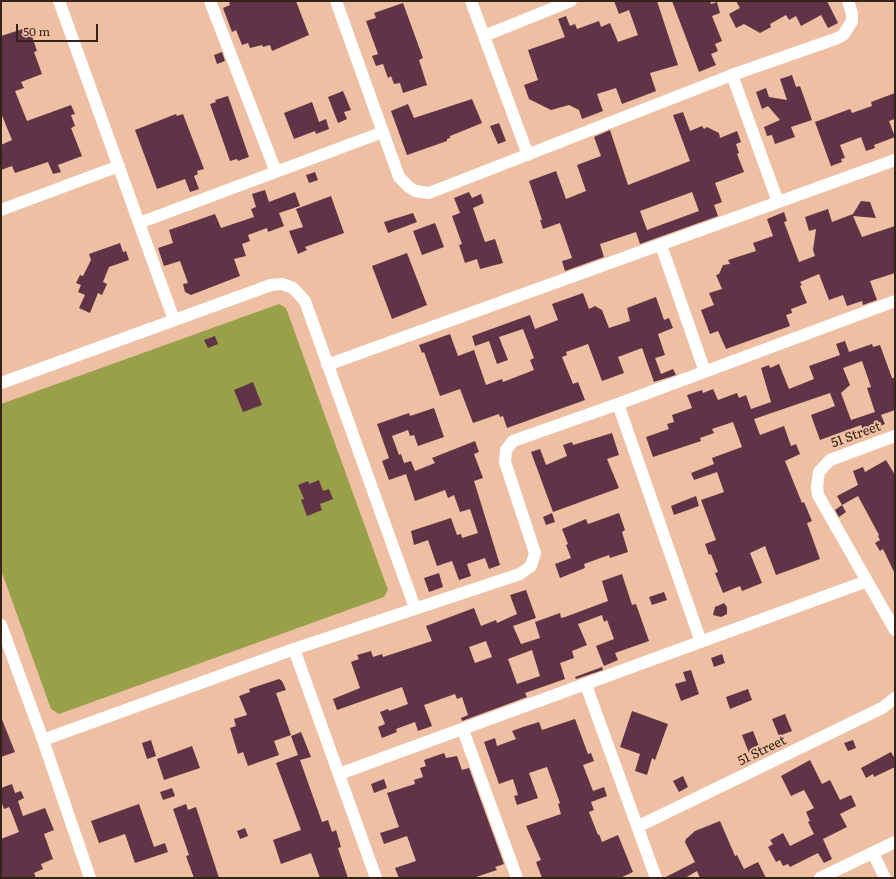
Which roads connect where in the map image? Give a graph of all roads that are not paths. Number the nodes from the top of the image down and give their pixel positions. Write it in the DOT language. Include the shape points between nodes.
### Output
graph roads {
  1 [pos="59,1"];
  2 [pos="210,1"];
  3 [pos="336,1"];
  4 [pos="471,1"];
  5 [pos="570,1"];
  6 [pos="848,1"];
  7 [pos="484,36"];
  8 [pos="732,75"];
  9 [pos="383,132"];
  10 [pos="528,155"];
  11 [pos="895,160"];
  12 [pos="119,166"];
  13 [pos="276,172"];
  14 [pos="778,202"];
  15 [pos="1,210"];
  16 [pos="139,223"];
  17 [pos="661,245"];
  18 [pos="895,302"];
  19 [pos="174,320"];
  20 [pos="327,365"];
  21 [pos="705,372"];
  22 [pos="1,383"];
  23 [pos="618,404"];
  24 [pos="895,436"];
  25 [pos="868,581"];
  26 [pos="414,608"];
  27 [pos="1,625"];
  28 [pos="895,630"];
  29 [pos="702,642"];
  30 [pos="294,649"];
  31 [pos="586,685"];
  32 [pos="895,698"];
  33 [pos="463,730"];
  34 [pos="43,740"];
  35 [pos="339,774"];
  36 [pos="639,826"];
  37 [pos="895,842"];
  38 [pos="873,853"];
  39 [pos="90,878"];
  40 [pos="376,878"];
  41 [pos="518,878"];
  42 [pos="656,878"];
  43 [pos="820,878"];
  44 [pos="885,878"];
  1 -- 12 [label="street"];
  2 -- 13 [label="street"];
  3 -- 9 [label="street"];
  4 -- 7 [label="street"];
  5 -- 7 [label="street"];
  6 -- 8 [label="street" via="852,21 844,34 838,38"];
  7 -- 10 [label="street"];
  8 -- 10 [label="street"];
  8 -- 14 [label="street"];
  9 -- 10 [label="street" via="399,177 409,187 422,192 436,191"];
  9 -- 13 [label="street"];
  11 -- 14 [label="street"];
  12 -- 15 [label="street"];
  12 -- 16 [label="street"];
  13 -- 16 [label="street"];
  14 -- 17 [label="street"];
  16 -- 19 [label="street"];
  17 -- 20 [label="street"];
  17 -- 21 [label="street"];
  18 -- 21 [label="street"];
  19 -- 20 [label="street" via="271,285 288,286 298,292 304,301"];
  19 -- 22 [label="street"];
  20 -- 26 [label="street"];
  21 -- 23 [label="street"];
  23 -- 26 [label="street" via="513,440 506,450 505,462 535,553 534,560 526,571"];
  23 -- 29 [label="street"];
  24 -- 25 [label="street, 51 Street" via="830,460 819,472 817,479 818,495"];
  25 -- 28 [label="street, 51 Street"];
  25 -- 29 [label="street"];
  26 -- 30 [label="street"];
  27 -- 34 [label="street"];
  29 -- 31 [label="street"];
  30 -- 34 [label="street"];
  30 -- 35 [label="street"];
  31 -- 33 [label="street"];
  31 -- 36 [label="street"];
  32 -- 36 [label="street, 51 Street" via="882,708"];
  33 -- 35 [label="street"];
  33 -- 41 [label="street"];
  34 -- 39 [label="street"];
  35 -- 40 [label="street"];
  36 -- 42 [label="street"];
  37 -- 38 [label="street"];
  38 -- 43 [label="street"];
  38 -- 44 [label="street"];
}
